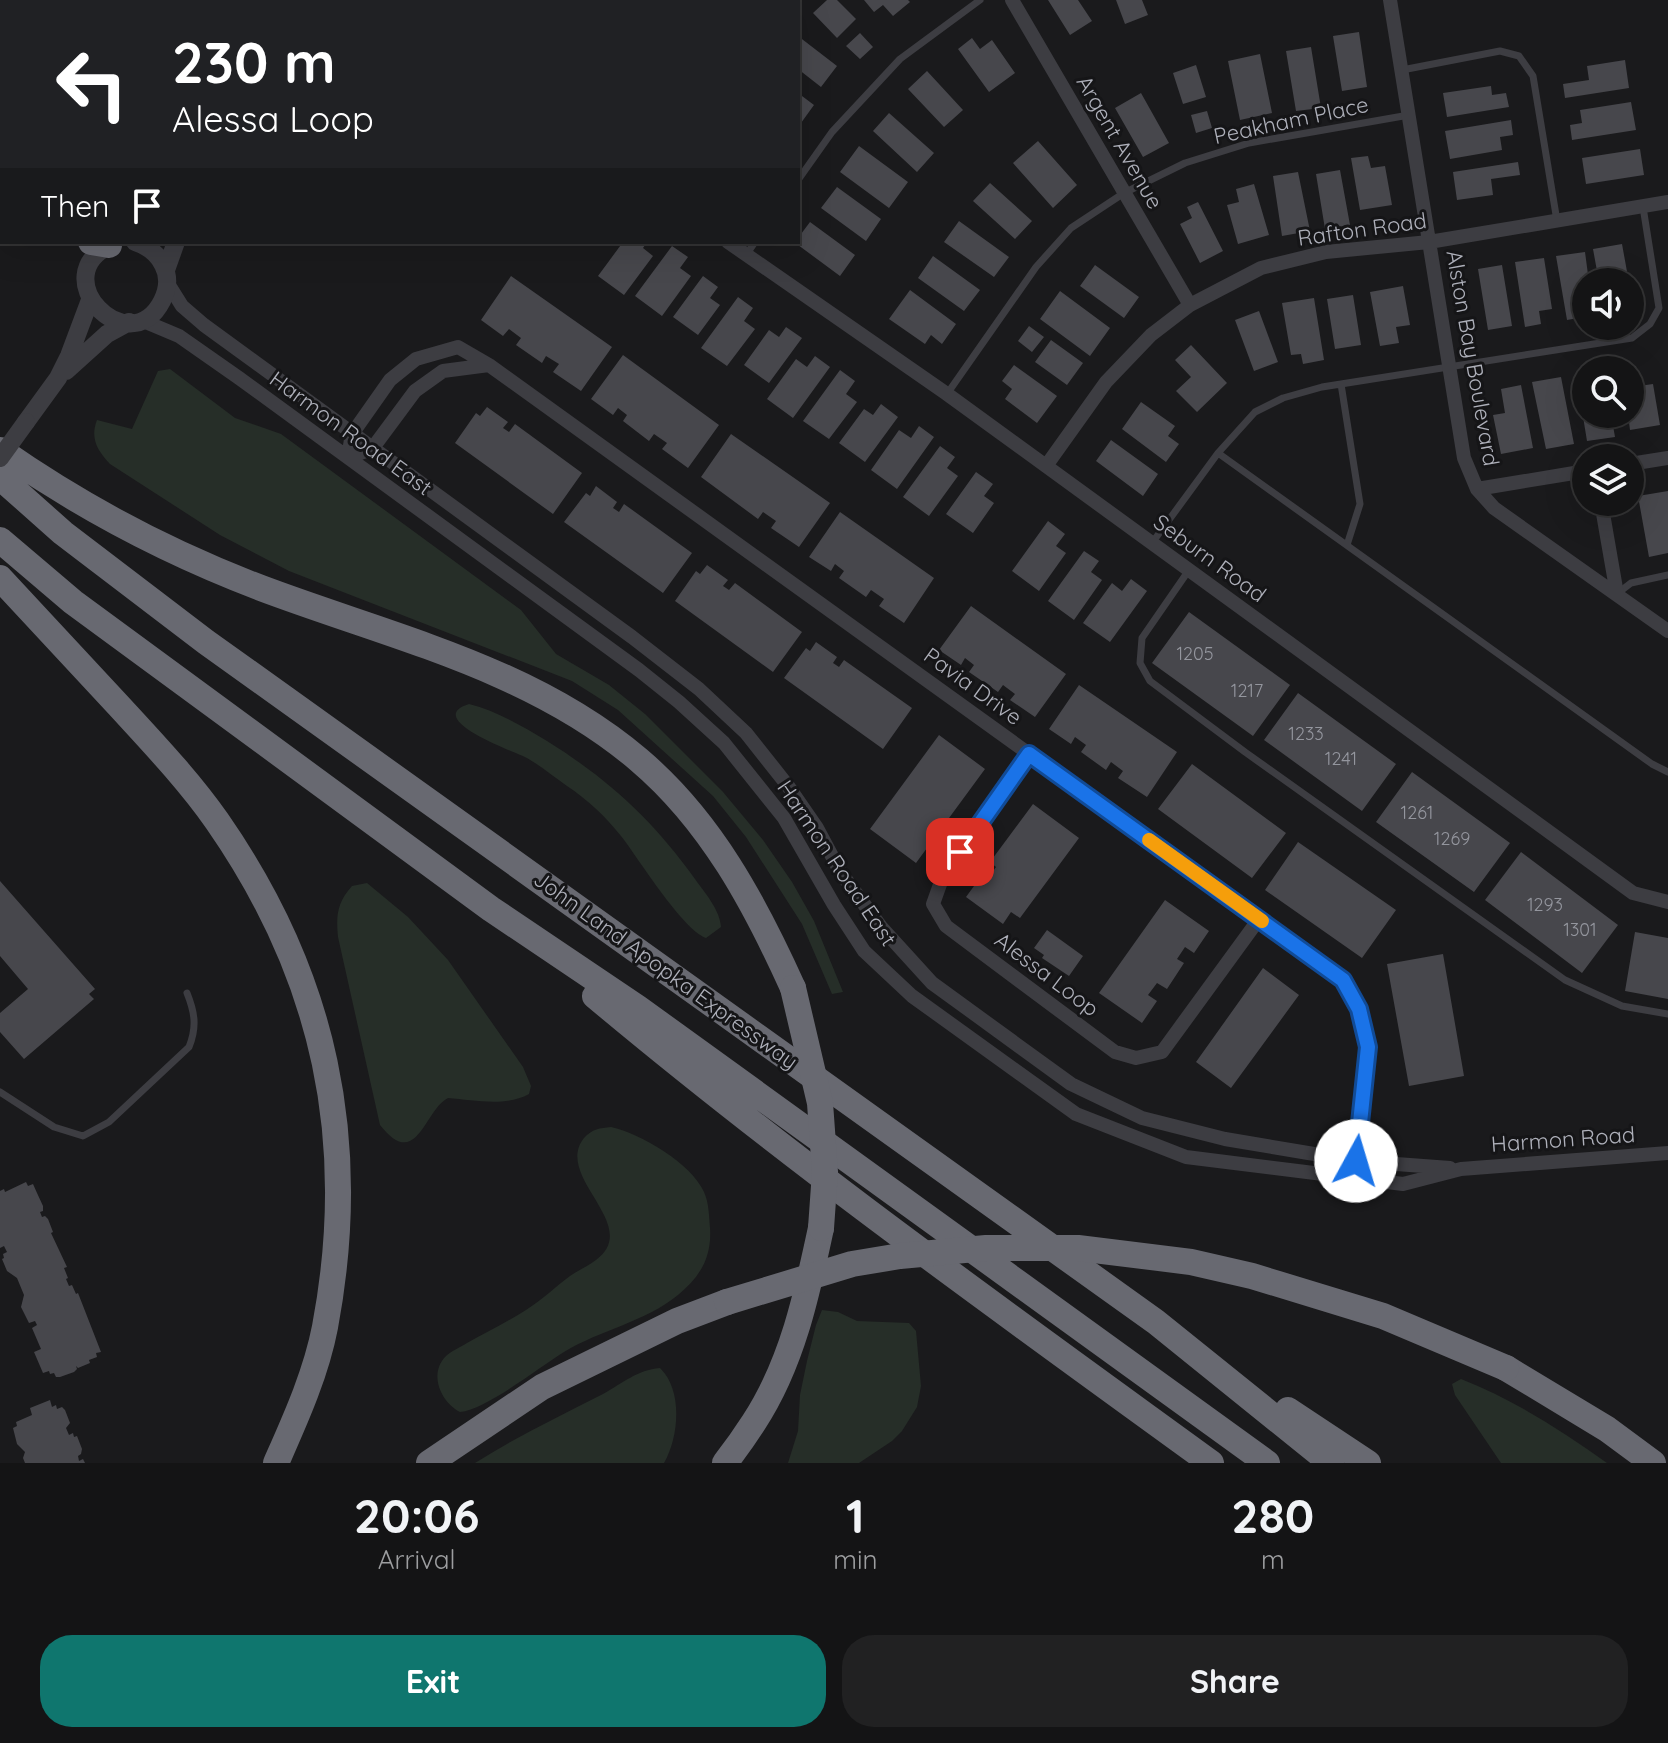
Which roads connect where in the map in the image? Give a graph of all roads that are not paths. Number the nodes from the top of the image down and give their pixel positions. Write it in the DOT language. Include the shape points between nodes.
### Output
graph roads {
  1 [pos="980,0"];
  2 [pos="1012,0"];
  3 [pos="1390,0"];
  4 [pos="1402,70"];
  5 [pos="1409,115"];
  6 [pos="800,177"];
  7 [pos="1124,193"];
  8 [pos="1668,202"];
  9 [pos="1643,207"];
  10 [pos="1557,221"];
  11 [pos="1429,242"];
  12 [pos="111,244"];
  13 [pos="118,244"];
  14 [pos="175,244"];
  15 [pos="731,244"];
  16 [pos="754,244"];
  17 [pos="746,255"];
  18 [pos="167,276"];
  19 [pos="90,300"];
  20 [pos="1190,305"];
  21 [pos="135,321"];
  22 [pos="489,365"];
  23 [pos="1450,368"];
  24 [pos="58,378"];
  25 [pos="1341,384"];
  26 [pos="947,394"];
  27 [pos="352,434"];
  28 [pos="372,449"];
  29 [pos="0,450"];
  30 [pos="1218,453"];
  31 [pos="348,457"];
  32 [pos="0,458"];
  33 [pos="1668,458"];
  34 [pos="1644,462"];
  35 [pos="1046,466"];
  36 [pos="1572,473"];
  37 [pos="0,477"];
  38 [pos="1477,489"];
  39 [pos="1603,516"];
  40 [pos="0,540"];
  41 [pos="1152,543"];
  42 [pos="1347,545"];
  43 [pos="1189,570"];
  44 [pos="1668,575"];
  45 [pos="0,578"];
  46 [pos="1617,594"];
  47 [pos="1668,631"];
  48 [pos="1029,754"];
  49 [pos="1668,772"];
  50 [pos="1668,902"];
  51 [pos="491,909"];
  52 [pos="1259,919"];
  53 [pos="187,993"];
  54 [pos="1668,1014"];
  55 [pos="0,1092"];
  56 [pos="1668,1153"];
  57 [pos="1356,1161"];
  58 [pos="1404,1164"];
  59 [pos="1461,1169"];
  60 [pos="1354,1179"];
  61 [pos="1403,1184"];
  62 [pos="1156,1322"];
  63 [pos="276,1463"];
  64 [pos="429,1463"];
  65 [pos="725,1463"];
  66 [pos="1211,1463"];
  67 [pos="1267,1463"];
  68 [pos="1331,1463"];
  69 [pos="1368,1463"];
  70 [pos="1653,1463"];
  1 -- 6 [label="lane" via="900,59 832,132"];
  2 -- 7 [label="street, Argent Avenue"];
  3 -- 4 [label="street, Alston Bay Boulevard"];
  4 -- 5 [label="street, Alston Bay Boulevard"];
  4 -- 10 [label="lane" via="1500,51 1519,56 1533,76"];
  5 -- 7 [label="lane, Peakham Place" via="1249,143 1185,163"];
  5 -- 11 [label="street, Alston Bay Boulevard"];
  7 -- 20 [label="street, Argent Avenue"];
  7 -- 26 [label="lane, Peakham Place" via="1071,228 1036,267"];
  8 -- 9 [label="street, Rafton Road"];
  9 -- 10 [label="street, Rafton Road"];
  9 -- 23 [label="lane" via="1659,308 1650,324 1632,338"];
  10 -- 11 [label="street, Rafton Road"];
  11 -- 20 [label="street, Rafton Road" via="1326,252 1261,268"];
  11 -- 23 [label="street, Alston Bay Boulevard"];
  12 -- 19 [label="street" via="98,252 86,274"];
  13 -- 18 [label="street" via="153,251"];
  14 -- 18 [label="street"];
  15 -- 17 [label="street, Seburn Road"];
  16 -- 17 [label="lane"];
  17 -- 26 [label="street, Seburn Road"];
  18 -- 21 [label="street" via="160,305"];
  18 -- 27 [label="street, Harmon Road East" via="182,306 204,325"];
  19 -- 21 [label="street" via="106,317"];
  19 -- 24 [label="street"];
  20 -- 35 [label="street, Rafton Road" via="1151,335 1106,382"];
  21 -- 24 [label="street" via="107,334"];
  21 -- 31 [label="street, Harmon Road East" via="179,336"];
  22 -- 27 [label="street, Pavia Drive" via="458,347 416,359 390,380"];
  22 -- 28 [label="street" via="434,377 415,391"];
  22 -- 48 [label="street, Pavia Drive"];
  23 -- 25 [label="lane"];
  23 -- 38 [label="street, Alston Bay Boulevard" via="1464,458"];
  24 -- 32 [label="street, bridge"];
  25 -- 30 [label="lane" via="1283,398 1255,412"];
  25 -- 42 [label="lane" via="1360,504"];
  26 -- 35 [label="street, Seburn Road"];
  27 -- 28 [label="street, Harmon Road East"];
  27 -- 31 [label="street, Pavia Drive"];
  28 -- 31 [label="street"];
  28 -- 57 [label="street, Harmon Road East" via="699,689 772,765 817,828 841,873 932,983 1061,1077 1142,1118 1225,1139"];
  29 -- 65 [label="highway, bridge" via="136,533 259,588 501,674 585,719 640,761 730,864 793,988 820,1103 825,1172 821,1228 806,1301 786,1359 756,1420"];
  30 -- 41 [label="lane"];
  30 -- 42 [label="lane"];
  31 -- 60 [label="street, Harmon Road East" via="639,670 724,743 784,818 864,951 912,996 986,1051 1076,1114 1186,1157"];
  33 -- 34 [label="street"];
  35 -- 41 [label="street, Seburn Road"];
  36 -- 38 [label="street"];
  37 -- 62 [label="highway, John Land Apopka Expressway" via="63,533 206,642"];
  38 -- 46 [label="street, Alston Bay Boulevard" via="1494,508"];
  39 -- 46 [label="street"];
  40 -- 51 [label="highway" via="73,602"];
  41 -- 43 [label="street, Seburn Road"];
  42 -- 49 [label="lane"];
  43 -- 50 [label="street, Seburn Road" via="1633,893"];
  43 -- 54 [label="lane" via="1142,638 1140,663 1150,681 1565,980 1622,1006"];
  44 -- 46 [label="lane" via="1631,583"];
  45 -- 63 [label="highway" via="152,741 215,819 259,884 294,958 315,1020 331,1092 339,1167 336,1248 324,1329 299,1411"];
  46 -- 47 [label="street, Alston Bay Boulevard"];
  48 -- 52 [label="street, Pavia Drive"];
  48 -- 52 [label="street, Alessa Loop" via="943,876 933,904 946,926 1115,1052 1136,1058 1162,1052"];
  51 -- 66 [label="highway" via="869,1215"];
  51 -- 67 [label="highway" via="638,1008"];
  52 -- 57 [label="street, Pavia Drive" via="1343,980 1359,1009 1368,1047"];
  53 -- 55 [label="lane" via="196,1030 189,1047 109,1122 83,1136 54,1127"];
  56 -- 59 [label="street, Harmon Road"];
  57 -- 58 [label="street, Harmon Road East"];
  57 -- 60 [label="street, Pavia Drive"];
  58 -- 59 [label="street, Harmon Road"];
  59 -- 61 [label="street, Harmon Road"];
  60 -- 61 [label="street, Harmon Road East"];
  62 -- 68 [label="highway, John Land Apopka Expressway"];
  62 -- 69 [label="highway"];
  64 -- 70 [label="highway, bridge" via="542,1387 727,1302 852,1264 900,1256 986,1248 1078,1248 1191,1262 1383,1316 1506,1368"];
}
